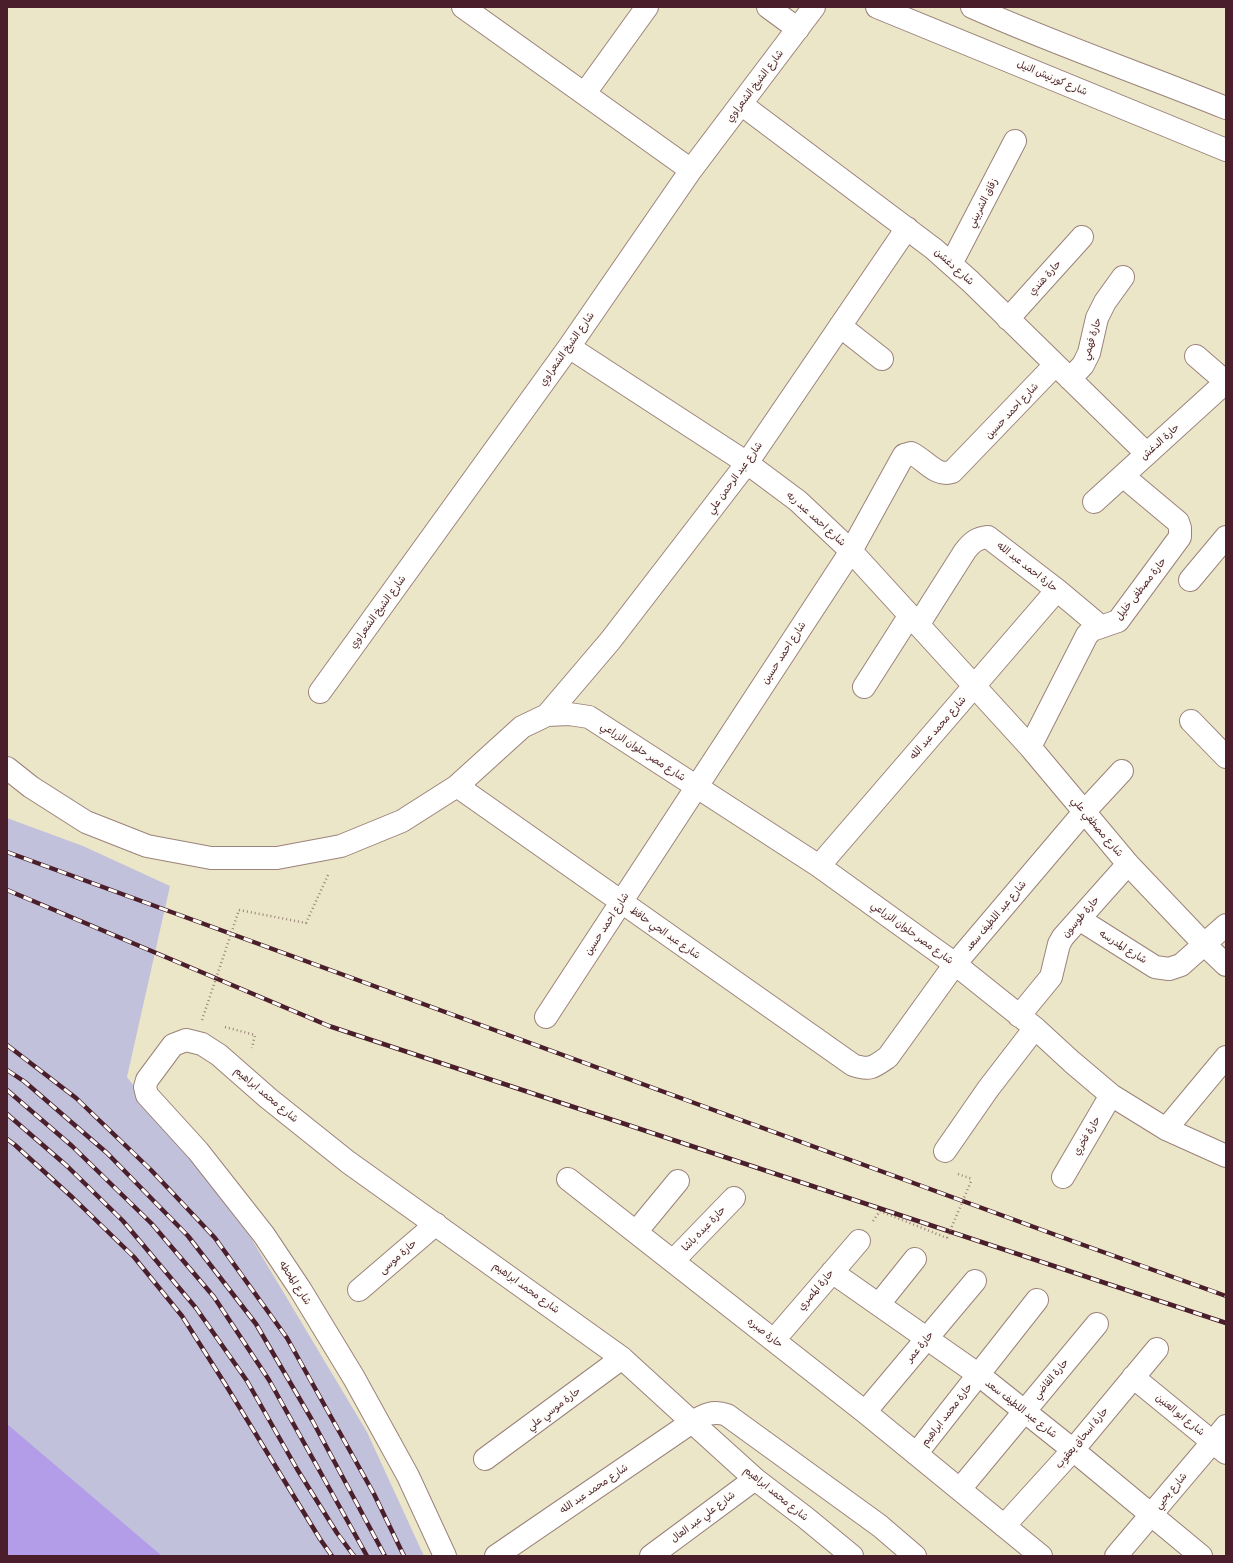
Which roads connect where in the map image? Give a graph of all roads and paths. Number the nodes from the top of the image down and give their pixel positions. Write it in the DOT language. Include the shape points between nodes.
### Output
graph roads {
  1 [pos="463,7"];
  2 [pos="647,7"];
  3 [pos="768,7"];
  4 [pos="814,7"];
  5 [pos="877,7"];
  6 [pos="972,7"];
  7 [pos="798,29"];
  8 [pos="585,94"];
  9 [pos="742,104"];
  10 [pos="1226,108"];
  11 [pos="1015,141"];
  12 [pos="1226,150"];
  13 [pos="691,170"];
  14 [pos="907,228"];
  15 [pos="1082,237"];
  16 [pos="951,264"];
  17 [pos="1123,276"];
  18 [pos="1008,319"];
  19 [pos="840,326"];
  20 [pos="569,347"];
  21 [pos="1196,356"];
  22 [pos="882,359"];
  23 [pos="1062,372"];
  24 [pos="1226,382"];
  25 [pos="1147,454"];
  26 [pos="747,463"];
  27 [pos="1123,476"];
  28 [pos="1094,502"];
  29 [pos="1226,537"];
  30 [pos="851,551"];
  31 [pos="1190,580"];
  32 [pos="1057,590"];
  33 [pos="914,620"];
  34 [pos="1100,626"];
  35 [pos="974,685"];
  36 [pos="864,687"];
  37 [pos="320,692"];
  38 [pos="548,715"];
  39 [pos="1191,721"];
  40 [pos="1030,747"];
  41 [pos="1226,757"];
  42 [pos="7,768"];
  43 [pos="1122,771"];
  44 [pos="457,786"];
  45 [pos="696,786"];
  46 [pos="1084,812"];
  47 [pos="341,846"];
  48 [pos="1128,864"];
  49 [pos="819,866"];
  50 [pos="621,902"];
  51 [pos="1079,919"];
  52 [pos="1226,925"];
  53 [pos="1205,945"];
  54 [pos="955,964"];
  55 [pos="1226,965"];
  56 [pos="546,1017"];
  57 [pos="202,1020"];
  58 [pos="1027,1022"];
  59 [pos="186,1040"];
  60 [pos="1226,1057"];
  61 [pos="853,1066"];
  62 [pos="1111,1095"];
  63 [pos="1166,1129"];
  64 [pos="945,1151"];
  65 [pos="1226,1156"];
  66 [pos="1063,1177"];
  67 [pos="568,1179"];
  68 [pos="972,1179"];
  69 [pos="678,1181"];
  70 [pos="734,1198"];
  71 [pos="880,1211"];
  72 [pos="436,1224"];
  73 [pos="636,1232"];
  74 [pos="859,1241"];
  75 [pos="915,1259"];
  76 [pos="673,1261"];
  77 [pos="832,1272"];
  78 [pos="975,1281"];
  79 [pos="359,1290"];
  80 [pos="1037,1300"];
  81 [pos="879,1304"];
  82 [pos="1096,1324"];
  83 [pos="927,1338"];
  84 [pos="774,1340"];
  85 [pos="1157,1348"];
  86 [pos="622,1358"];
  87 [pos="979,1375"];
  88 [pos="1133,1377"];
  89 [pos="1024,1411"];
  90 [pos="865,1412"];
  91 [pos="692,1422"];
  92 [pos="1222,1441"];
  93 [pos="1073,1450"];
  94 [pos="916,1454"];
  95 [pos="485,1459"];
  96 [pos="755,1479"];
  97 [pos="960,1489"];
  98 [pos="1151,1514"];
  99 [pos="1004,1526"];
  100 [pos="445,1556"];
  101 [pos="496,1556"];
  102 [pos="651,1556"];
  103 [pos="852,1556"];
  104 [pos="915,1556"];
  105 [pos="1041,1556"];
  106 [pos="1116,1556"];
  107 [pos="1201,1556"];
  1 -- 8 [label="main road"];
  2 -- 8 [label="main road"];
  3 -- 7 [label="main road"];
  4 -- 7 [label="main road, شارع الشيخ الشعراوي"];
  5 -- 12 [label="main road, شارع كورنيش النيل"];
  6 -- 10 [label="main road" via="1027,32"];
  7 -- 9 [label="main road, شارع الشيخ الشعراوي"];
  8 -- 13 [label="main road"];
  9 -- 13 [label="main road, شارع الشيخ الشعراوي"];
  9 -- 14 [label="main road, شارع دغشن"];
  11 -- 16 [label="main road, زقاق الشربيني"];
  13 -- 20 [label="main road, شارع الشيخ الشعراوي"];
  14 -- 16 [label="main road, شارع دغشن"];
  14 -- 19 [label="main road, شارع عبد الرحمن علي"];
  15 -- 18 [label="main road, حارة هندي"];
  16 -- 18 [label="main road, شارع دغشن"];
  17 -- 23 [label="main road, حارة فهمي" via="1105,302 1083,365"];
  18 -- 23 [label="main road, شارع دغشن"];
  19 -- 22 [label="main road"];
  19 -- 26 [label="main road, شارع عبد الرحمن علي"];
  20 -- 26 [label="main road, شارع احمد عبد ربه"];
  20 -- 37 [label="main road, شارع الشيخ الشعراوي"];
  21 -- 24 [label="main road"];
  23 -- 25 [label="main road, شارع دغشن"];
  23 -- 30 [label="main road, شارع احمد حسين" via="952,472 938,472 919,456 911,453 904,456"];
  24 -- 25 [label="main road, حارة الدغش"];
  25 -- 27 [label="main road, حارة الدغش"];
  26 -- 30 [label="main road, شارع احمد عبد ربه" via="798,501"];
  26 -- 38 [label="main road, شارع عبد الرحمن علي" via="610,642"];
  27 -- 28 [label="main road, حارة الدغش"];
  27 -- 34 [label="main road, حارة مصطفى خليل" via="1178,522 1180,537 1118,621"];
  29 -- 31 [label="main road"];
  30 -- 33 [label="main road, شارع احمد عبد ربه"];
  30 -- 45 [label="main road, شارع احمد حسين"];
  32 -- 33 [label="main road, حارة احمد عبد الله" via="988,537 980,538 965,551"];
  32 -- 34 [label="main road, حارة احمد عبد الله"];
  32 -- 35 [label="main road, شارع محمد عبد الله"];
  33 -- 35 [label="main road, شارع احمد عبد ربه"];
  33 -- 36 [label="main road, حارة احمد عبد الله"];
  34 -- 40 [label="main road, حارة مصطفى خليل" via="1092,630 1085,639"];
  35 -- 40 [label="main road, شارع مصطفي علي"];
  35 -- 49 [label="main road, شارع محمد عبد الله"];
  38 -- 44 [label="main road, شارع مصر حلوان الزراعي" via="522,727"];
  38 -- 45 [label="main road, شارع مصر حلوان الزراعي" via="569,714 589,717"];
  39 -- 41 [label="main road"];
  40 -- 46 [label="main road, شارع مصطفي علي"];
  42 -- 47 [label="main road, شارع مصر حلوان الزراعي" via="31,787 86,822 147,846 211,858 277,858"];
  43 -- 46 [label="main road, شارع عبد اللطيف سعد"];
  44 -- 47 [label="main road, شارع مصر حلوان الزراعي" via="402,822"];
  44 -- 50 [label="main road, شارع عبد الحي حافظ"];
  45 -- 49 [label="main road, شارع مصر حلوان الزراعي"];
  45 -- 50 [label="main road, شارع احمد حسين"];
  46 -- 48 [label="main road, شارع مصطفي علي"];
  46 -- 54 [label="main road, شارع عبد اللطيف سعد"];
  47 -- 57 [label="path, bridge" via="306,923 239,910"];
  48 -- 51 [label="main road, حارة طوسون"];
  48 -- 53 [label="main road, شارع مصطفي علي"];
  49 -- 54 [label="main road, شارع مصر حلوان الزراعي"];
  50 -- 56 [label="main road, شارع احمد حسين"];
  50 -- 61 [label="main road, شارع عبد الحي حافظ"];
  51 -- 53 [label="main road, شارع المدرسه" via="1154,967 1169,970 1181,965"];
  51 -- 58 [label="main road, حارة طوسون" via="1059,944 1051,977"];
  52 -- 53 [label="main road, شارع المدرسه"];
  53 -- 55 [label="main road, شارع مصطفي علي"];
  54 -- 58 [label="main road, شارع مصر حلوان الزراعي"];
  54 -- 61 [label="main road, شارع عبد اللطيف سعد" via="888,1057 876,1066 865,1069"];
  58 -- 62 [label="main road, شارع مصر حلوان الزراعي"];
  58 -- 64 [label="main road, حارة طوسون" via="988,1089"];
  59 -- 72 [label="main road, شارع محمد ابراهيم" via="202,1044 219,1055 304,1128"];
  59 -- 100 [label="main road, شارع المحطه" via="173,1045 147,1080 147,1095 202,1157 264,1235 300,1290 354,1378 408,1476"];
  60 -- 63 [label="main road"];
  62 -- 63 [label="main road, شارع مصر حلوان الزراعي"];
  62 -- 66 [label="main road, حارة فخري"];
  63 -- 65 [label="main road, شارع مصر حلوان الزراعي"];
  67 -- 73 [label="main road, حارة صبره"];
  68 -- 71 [label="path, bridge" via="947,1238"];
  69 -- 73 [label="main road"];
  70 -- 76 [label="main road, حارة عبده باشا"];
  72 -- 79 [label="main road, حارة موسى"];
  72 -- 86 [label="main road, شارع محمد ابراهيم"];
  73 -- 76 [label="main road, حارة صبره"];
  74 -- 77 [label="main road, حارة المصري"];
  75 -- 81 [label="main road"];
  76 -- 84 [label="main road, حارة صبره"];
  77 -- 81 [label="main road, شارع عبد اللطيف سعد"];
  77 -- 84 [label="main road, حارة المصري"];
  78 -- 83 [label="main road, حارة عمر"];
  80 -- 87 [label="main road, حارة محمد ابراهيم"];
  81 -- 83 [label="main road, شارع عبد اللطيف سعد"];
  82 -- 89 [label="main road, حارة القاضي"];
  83 -- 87 [label="main road, شارع عبد اللطيف سعد"];
  83 -- 90 [label="main road, حارة عمر"];
  84 -- 90 [label="main road, حارة صبره"];
  85 -- 88 [label="main road, حارة اسحاق يعقوب"];
  86 -- 91 [label="main road, شارع محمد ابراهيم"];
  86 -- 95 [label="main road, حارة موسي علي"];
  87 -- 89 [label="main road, شارع عبد اللطيف سعد"];
  87 -- 94 [label="main road, حارة محمد ابراهيم"];
  88 -- 92 [label="main road, شارع ابو العنين"];
  88 -- 93 [label="main road, حارة اسحاق يعقوب"];
  89 -- 93 [label="main road, شارع عبد اللطيف سعد"];
  89 -- 97 [label="main road, حارة القاضي"];
  90 -- 94 [label="main road, حارة صبره"];
  91 -- 96 [label="main road, شارع محمد ابراهيم"];
  91 -- 101 [label="main road, شارع محمد عبد الله"];
  91 -- 104 [label="main road, شارع محمد عبد الله" via="713,1412 727,1415 880,1526"];
  92 -- 98 [label="main road, شارع يحيي"];
  93 -- 98 [label="main road, شارع عبد اللطيف سعد"];
  93 -- 99 [label="main road, حارة اسحاق يعقوب"];
  94 -- 97 [label="main road, حارة صبره"];
  96 -- 102 [label="main road, شارع علي عبد العال"];
  96 -- 103 [label="main road, شارع محمد ابراهيم"];
  97 -- 99 [label="main road"];
  98 -- 106 [label="main road, شارع يحيي"];
  98 -- 107 [label="main road, شارع عبد اللطيف سعد"];
  99 -- 105 [label="main road"];
}
